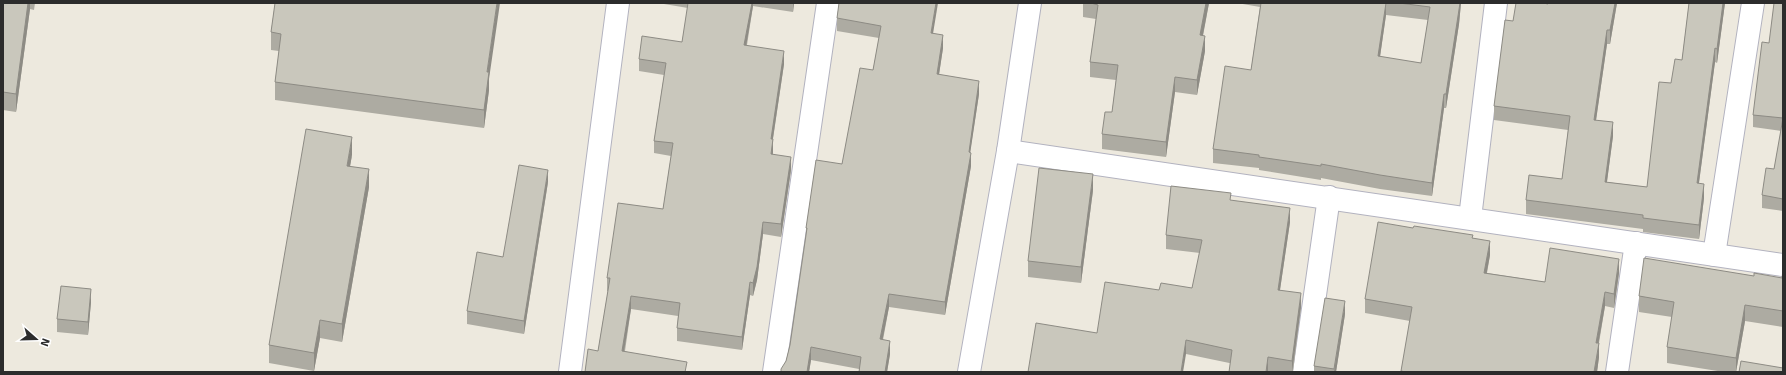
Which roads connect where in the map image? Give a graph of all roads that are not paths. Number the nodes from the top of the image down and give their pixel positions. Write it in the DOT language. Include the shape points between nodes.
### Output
graph roads {
  1 [pos="618,3"];
  2 [pos="828,3"];
  3 [pos="1030,3"];
  4 [pos="1496,3"];
  5 [pos="1753,3"];
  6 [pos="1008,151"];
  7 [pos="1329,197"];
  8 [pos="1470,218"];
  9 [pos="1636,243"];
  10 [pos="1714,255"];
  11 [pos="1783,265"];
  12 [pos="570,372"];
  13 [pos="774,372"];
  14 [pos="969,372"];
  15 [pos="1304,372"];
  16 [pos="1617,372"];
  1 -- 12 [label="street"];
  2 -- 13 [label="street"];
  3 -- 6 [label="street"];
  4 -- 8 [label="street"];
  5 -- 10 [label="street"];
  6 -- 7 [label="street"];
  6 -- 14 [label="street"];
  7 -- 8 [label="street"];
  7 -- 15 [label="street"];
  8 -- 9 [label="street"];
  9 -- 10 [label="street"];
  9 -- 16 [label="street"];
  10 -- 11 [label="street"];
}
